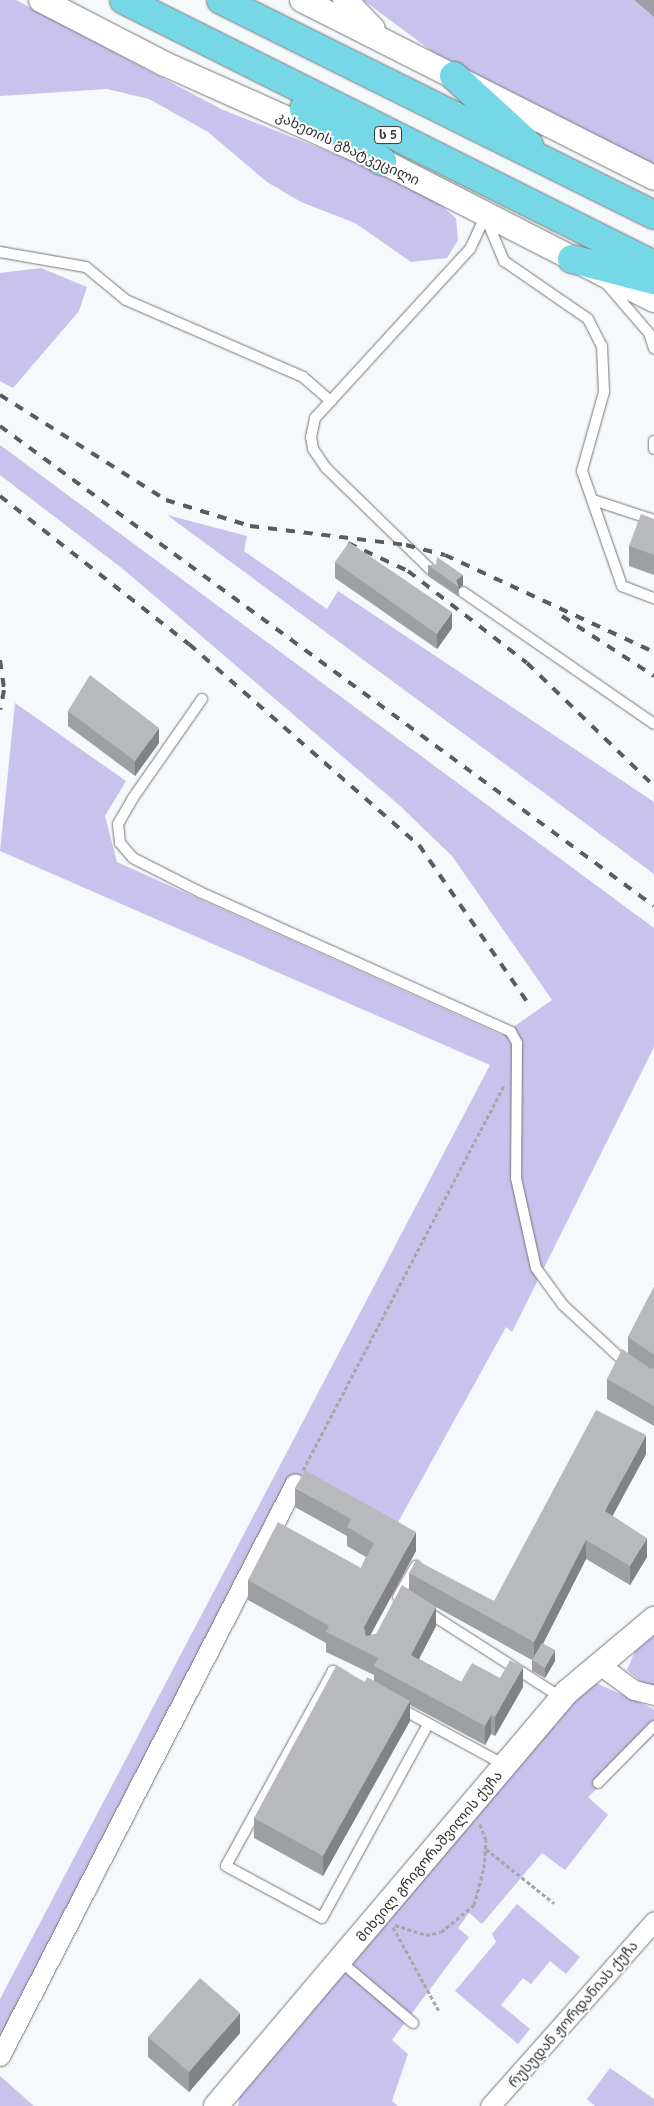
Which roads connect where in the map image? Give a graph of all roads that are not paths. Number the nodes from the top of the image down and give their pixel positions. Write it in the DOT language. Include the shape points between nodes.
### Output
graph roads {
  1 [pos="41,0"];
  2 [pos="124,0"];
  3 [pos="221,0"];
  4 [pos="302,0"];
  5 [pos="346,0"];
  6 [pos="207,44"];
  7 [pos="402,50"];
  8 [pos="454,76"];
  9 [pos="382,161"];
  10 [pos="548,163"];
  11 [pos="654,178"];
  12 [pos="654,216"];
  13 [pos="485,217"];
  14 [pos="0,252"];
  15 [pos="572,259"];
  16 [pos="654,265"];
  17 [pos="598,272"];
  18 [pos="654,280"];
  19 [pos="654,300"];
  20 [pos="652,338"];
  21 [pos="654,348"];
  22 [pos="331,401"];
  23 [pos="654,440"];
  24 [pos="654,450"];
  25 [pos="593,500"];
  26 [pos="654,520"];
  27 [pos="432,570"];
  28 [pos="463,592"];
  29 [pos="654,598"];
  30 [pos="202,699"];
  31 [pos="654,724"];
  32 [pos="640,1373"];
  33 [pos="295,1484"];
  34 [pos="417,1563"];
  35 [pos="408,1600"];
  36 [pos="391,1610"];
  37 [pos="654,1619"];
  38 [pos="596,1663"];
  39 [pos="359,1685"];
  40 [pos="654,1695"];
  41 [pos="562,1698"];
  42 [pos="385,1700"];
  43 [pos="428,1724"];
  44 [pos="654,1726"];
  45 [pos="505,1765"];
  46 [pos="598,1783"];
  47 [pos="654,1921"];
  48 [pos="340,1961"];
  49 [pos="413,2023"];
  50 [pos="0,2056"];
  51 [pos="224,2103"];
  52 [pos="490,2106"];
  1 -- 9 [label="street, კახეთის გზატკეცილი" via="165,64"];
  2 -- 6 [label="highway, კახეთის გზატკეცილი / ს 5"];
  3 -- 10 [label="highway"];
  4 -- 7 [label="street"];
  5 -- 7 [label="street" via="360,18"];
  6 -- 9 [label="highway"];
  6 -- 16 [label="highway, კახეთის გზატკეცილი / ს 5"];
  7 -- 8 [label="street"];
  8 -- 10 [label="highway"];
  8 -- 11 [label="street"];
  9 -- 13 [label="street, კახეთის გზატკეცილი"];
  10 -- 12 [label="highway"];
  13 -- 15 [label="street, კახეთის გზატკეცილი"];
  13 -- 22 [label="lane" via="470,249"];
  13 -- 25 [label="lane" via="504,262 588,319 602,346 604,392 582,471"];
  14 -- 22 [label="lane" via="86,267 126,300 303,377"];
  15 -- 17 [label="street, კახეთის გზატკეცილი"];
  15 -- 18 [label="highway"];
  17 -- 19 [label="street, კახეთის გზატკეცილი"];
  17 -- 20 [label="lane"];
  20 -- 21 [label="lane"];
  22 -- 27 [label="lane" via="315,418 313,449 326,468"];
  23 -- 24 [label="lane"];
  25 -- 26 [label="lane"];
  25 -- 29 [label="lane" via="622,586"];
  28 -- 31 [label="lane"];
  30 -- 32 [label="lane" via="132,798 118,824 120,843 133,858 200,892 511,1032 517,1043 514,1060 516,1178 524,1230 536,1268 563,1305 612,1354"];
  33 -- 50 [label="street" via="278,1527"];
  34 -- 35 [label="lane"];
  35 -- 36 [label="lane"];
  35 -- 41 [label="lane"];
  37 -- 38 [label="street, მიხეილ გრიგორაშვილის ქუჩა"];
  38 -- 40 [label="street" via="634,1690"];
  38 -- 41 [label="street, მიხეილ გრიგორაშვილის ქუჩა"];
  39 -- 43 [label="lane" via="333,1671 226,1866 322,1918"];
  41 -- 45 [label="street, მიხეილ გრიგორაშვილის ქუჩა"];
  42 -- 43 [label="lane"];
  43 -- 45 [label="lane"];
  44 -- 46 [label="lane"];
  45 -- 48 [label="street, მიხეილ გრიგორაშვილის ქუჩა" via="388,1916"];
  47 -- 52 [label="street, რუსუდან ჟორდანიას ქუჩა"];
  48 -- 49 [label="lane"];
  48 -- 51 [label="street, მიხეილ გრიგორაშვილის ქუჩა"];
}
